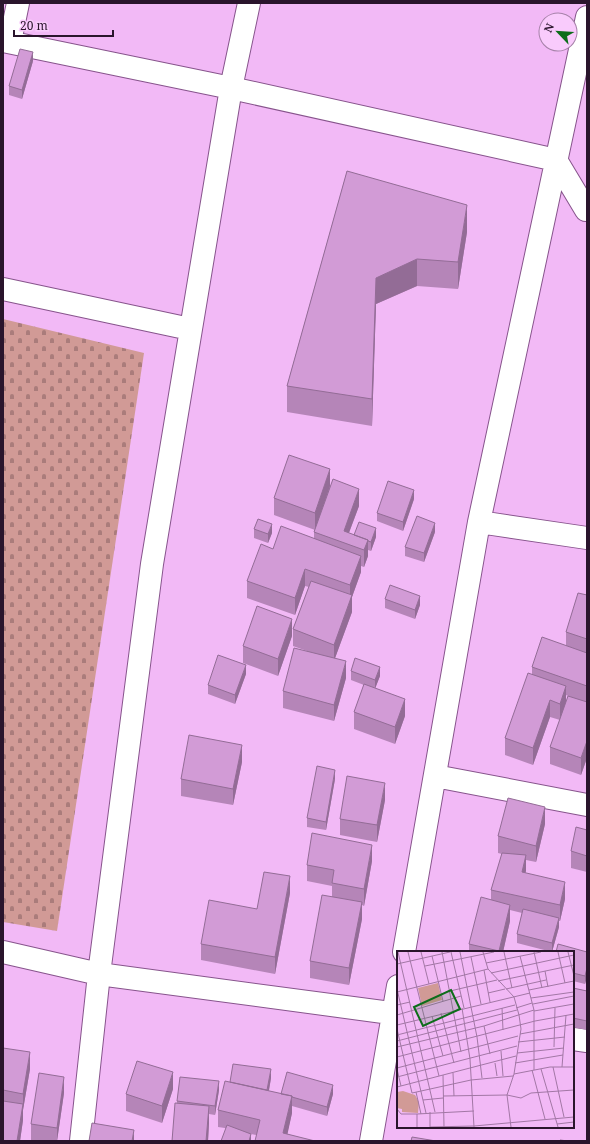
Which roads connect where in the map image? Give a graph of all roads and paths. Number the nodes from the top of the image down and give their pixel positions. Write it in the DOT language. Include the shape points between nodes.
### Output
graph roads {
  1 [pos="18,3"];
  2 [pos="248,3"];
  3 [pos="587,17"];
  4 [pos="6,42"];
  5 [pos="231,88"];
  6 [pos="556,160"];
  7 [pos="587,210"];
  8 [pos="3,289"];
  9 [pos="190,329"];
  10 [pos="480,522"];
  11 [pos="587,538"];
  12 [pos="435,776"];
  13 [pos="587,805"];
  14 [pos="404,951"];
  15 [pos="3,952"];
  16 [pos="100,974"];
  17 [pos="397,1000"];
  18 [pos="396,1013"];
  19 [pos="574,1039"];
  20 [pos="587,1041"];
  21 [pos="81,1141"];
  22 [pos="371,1141"];
  1 -- 4 [label="street"];
  2 -- 5 [label="street"];
  3 -- 6 [label="street"];
  4 -- 5 [label="street"];
  5 -- 6 [label="street"];
  5 -- 9 [label="street"];
  6 -- 7 [label="street"];
  6 -- 10 [label="street"];
  8 -- 9 [label="street"];
  9 -- 16 [label="street" via="152,564"];
  10 -- 11 [label="street"];
  10 -- 12 [label="street"];
  12 -- 13 [label="street"];
  12 -- 14 [label="street"];
  15 -- 16 [label="street"];
  16 -- 18 [label="street"];
  16 -- 21 [label="street"];
  17 -- 18 [label="street"];
  18 -- 22 [label="street"];
  19 -- 20 [label="street"];
}
